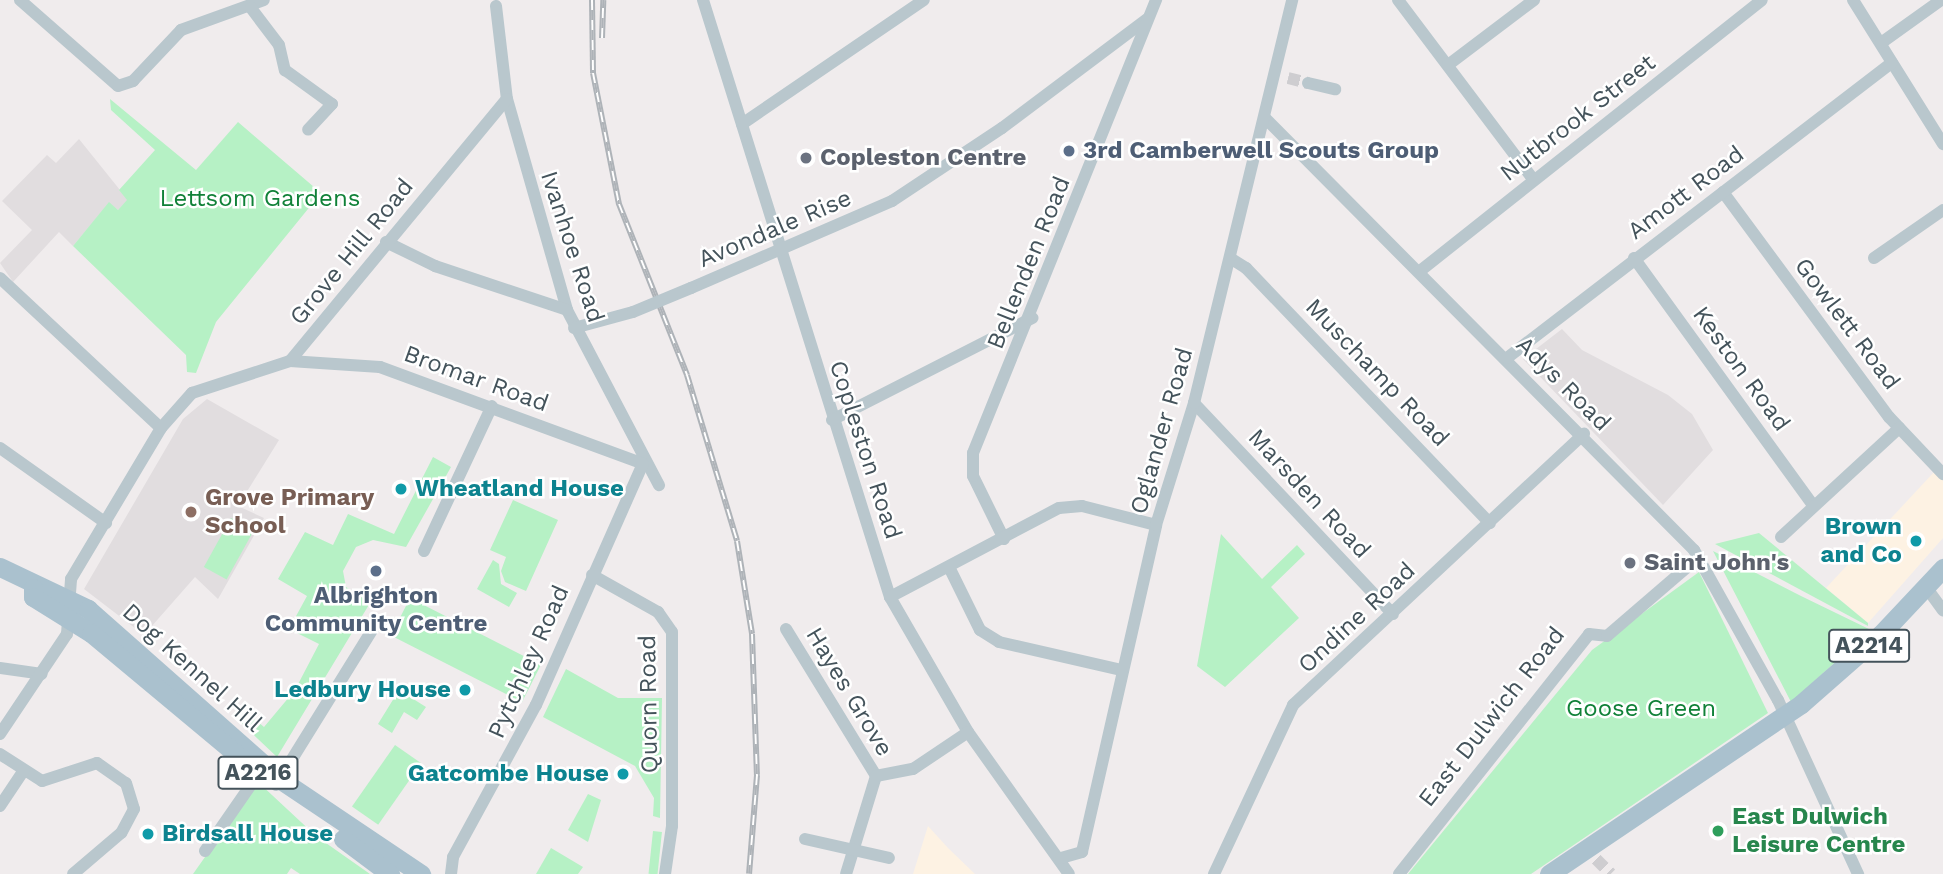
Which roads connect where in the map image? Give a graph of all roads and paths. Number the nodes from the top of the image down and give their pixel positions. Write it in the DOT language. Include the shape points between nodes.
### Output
graph roads {
  1 [pos="20,0"];
  2 [pos="264,0"];
  3 [pos="703,0"];
  4 [pos="924,0"];
  5 [pos="1156,0"];
  6 [pos="1292,0"];
  7 [pos="1398,0"];
  8 [pos="1534,0"];
  9 [pos="1853,0"];
  10 [pos="1941,0"];
  11 [pos="1755,2"];
  12 [pos="496,6"];
  13 [pos="251,9"];
  14 [pos="1149,18"];
  15 [pos="1881,43"];
  16 [pos="1892,63"];
  17 [pos="1448,65"];
  18 [pos="1308,83"];
  19 [pos="1335,89"];
  20 [pos="506,99"];
  21 [pos="1265,118"];
  22 [pos="742,124"];
  23 [pos="308,130"];
  24 [pos="1943,144"];
  25 [pos="1533,179"];
  26 [pos="1723,192"];
  27 [pos="1943,210"];
  28 [pos="386,242"];
  29 [pos="781,254"];
  30 [pos="1230,258"];
  31 [pos="1634,258"];
  32 [pos="1874,258"];
  33 [pos="1420,271"];
  34 [pos="0,278"];
  35 [pos="568,310"];
  36 [pos="1032,318"];
  37 [pos="574,328"];
  38 [pos="1507,358"];
  39 [pos="290,361"];
  40 [pos="1194,403"];
  41 [pos="492,406"];
  42 [pos="832,420"];
  43 [pos="160,428"];
  44 [pos="1899,428"];
  45 [pos="1584,433"];
  46 [pos="0,448"];
  47 [pos="643,464"];
  48 [pos="1943,474"];
  49 [pos="659,485"];
  50 [pos="1813,505"];
  51 [pos="106,523"];
  52 [pos="1490,523"];
  53 [pos="1156,524"];
  54 [pos="1781,537"];
  55 [pos="1004,539"];
  56 [pos="424,551"];
  57 [pos="1699,557"];
  58 [pos="0,567"];
  59 [pos="1943,568"];
  60 [pos="950,569"];
  61 [pos="592,575"];
  62 [pos="1926,587"];
  63 [pos="33,588"];
  64 [pos="65,596"];
  65 [pos="890,597"];
  66 [pos="1943,610"];
  67 [pos="1393,614"];
  68 [pos="72,622"];
  69 [pos="377,622"];
  70 [pos="786,629"];
  71 [pos="0,668"];
  72 [pos="1121,670"];
  73 [pos="42,674"];
  74 [pos="1786,715"];
  75 [pos="968,732"];
  76 [pos="0,734"];
  77 [pos="0,754"];
  78 [pos="24,770"];
  79 [pos="258,773"];
  80 [pos="876,776"];
  81 [pos="278,783"];
  82 [pos="0,806"];
  83 [pos="805,839"];
  84 [pos="853,849"];
  85 [pos="205,852"];
  86 [pos="889,858"];
  87 [pos="1061,858"];
  88 [pos="73,874"];
  89 [pos="390,874"];
  90 [pos="421,874"];
  91 [pos="451,874"];
  92 [pos="665,874"];
  93 [pos="846,874"];
  94 [pos="1069,874"];
  95 [pos="1214,874"];
  96 [pos="1399,874"];
  97 [pos="1549,874"];
  98 [pos="1858,874"];
  1 -- 13 [label="street" via="118,86 133,81 181,30"];
  2 -- 13 [label="street"];
  3 -- 22 [label="street, Copleston Road"];
  4 -- 22 [label="street"];
  5 -- 14 [label="street, Bellenden Road"];
  6 -- 21 [label="street, Oglander Road" via="1282,76"];
  7 -- 17 [label="street"];
  8 -- 17 [label="street"];
  9 -- 15 [label="street"];
  10 -- 15 [label="street"];
  11 -- 25 [label="street, Nutbrook Street"];
  12 -- 20 [label="street, Ivanhoe Road"];
  13 -- 23 [label="street" via="279,46 285,70 332,104"];
  14 -- 29 [label="street, Avondale Rise" via="1002,128 892,201"];
  14 -- 36 [label="street, Bellenden Road"];
  15 -- 16 [label="street"];
  16 -- 24 [label="street"];
  16 -- 26 [label="street, Amott Road"];
  17 -- 25 [label="street"];
  18 -- 19 [label="street"];
  20 -- 28 [label="street, Grove Hill Road"];
  20 -- 35 [label="street, Ivanhoe Road"];
  21 -- 30 [label="street, Oglander Road"];
  21 -- 33 [label="street, Adys Road"];
  22 -- 29 [label="street, Copleston Road"];
  25 -- 33 [label="street, Nutbrook Street"];
  26 -- 31 [label="street, Amott Road"];
  26 -- 44 [label="street, Gowlett Road"];
  27 -- 32 [label="street"];
  28 -- 35 [label="street" via="435,266"];
  28 -- 39 [label="street, Grove Hill Road"];
  29 -- 37 [label="street, Avondale Rise, bridge" via="633,312"];
  29 -- 42 [label="street, Copleston Road"];
  30 -- 40 [label="street, Oglander Road"];
  30 -- 52 [label="street, Muschamp Road" via="1246,268"];
  31 -- 38 [label="street, Amott Road"];
  31 -- 50 [label="street, Keston Road"];
  33 -- 38 [label="street, Adys Road"];
  34 -- 43 [label="street"];
  35 -- 37 [label="street, Ivanhoe Road"];
  36 -- 42 [label="street"];
  36 -- 55 [label="street, Bellenden Road" via="973,453 973,477"];
  37 -- 47 [label="street, Ivanhoe Road"];
  38 -- 45 [label="street, Adys Road"];
  39 -- 41 [label="street, Bromar Road" via="380,367"];
  39 -- 43 [label="street, Grove Hill Road" via="192,393"];
  40 -- 53 [label="street, Oglander Road"];
  40 -- 67 [label="street, Marsden Road"];
  41 -- 47 [label="street, Bromar Road"];
  41 -- 56 [label="street"];
  42 -- 65 [label="street, Copleston Road"];
  43 -- 51 [label="street, Grove Hill Road"];
  44 -- 48 [label="street, Gowlett Road"];
  44 -- 50 [label="street"];
  45 -- 52 [label="street, Ondine Road"];
  45 -- 57 [label="street, Adys Road"];
  46 -- 51 [label="street"];
  47 -- 49 [label="street, Ivanhoe Road"];
  47 -- 61 [label="street, Pytchley Road"];
  50 -- 54 [label="street"];
  51 -- 64 [label="street, Grove Hill Road"];
  52 -- 67 [label="street, Ondine Road"];
  53 -- 55 [label="street" via="1082,506 1059,508"];
  53 -- 72 [label="street, Oglander Road"];
  55 -- 60 [label="street"];
  57 -- 74 [label="street, Adys Road"];
  57 -- 96 [label="street, East Dulwich Road" via="1607,636 1589,634"];
  58 -- 63 [label="main road, A2216"];
  59 -- 62 [label="main road, A2214"];
  60 -- 65 [label="street"];
  60 -- 72 [label="street" via="980,630 999,642"];
  61 -- 91 [label="street, Pytchley Road" via="516,747 453,857"];
  61 -- 92 [label="street, Quorn Road" via="659,612 673,632 672,827"];
  62 -- 66 [label="street"];
  62 -- 74 [label="main road, A2214" via="1870,645"];
  63 -- 64 [label="main road, A2216"];
  63 -- 68 [label="main road, A2216" via="33,597"];
  64 -- 68 [label="street"];
  64 -- 81 [label="main road, Dog Kennel Hill / A2216" via="117,631"];
  65 -- 75 [label="street, Copleston Road"];
  67 -- 95 [label="street, Ondine Road" via="1288,712"];
  68 -- 73 [label="street"];
  68 -- 79 [label="main road, Dog Kennel Hill / A2216"];
  69 -- 81 [label="street"];
  70 -- 80 [label="street, Hayes Grove"];
  71 -- 73 [label="street"];
  72 -- 87 [label="street, Oglander Road" via="1082,852"];
  73 -- 76 [label="street"];
  74 -- 97 [label="main road, A2214" via="1589,855"];
  74 -- 98 [label="street, Adys Road"];
  75 -- 80 [label="street, Hayes Grove" via="913,769"];
  75 -- 87 [label="street, Copleston Road"];
  77 -- 78 [label="street"];
  78 -- 82 [label="street"];
  78 -- 88 [label="street" via="47,781 97,763 126,783 134,809 121,833"];
  79 -- 81 [label="main road, Dog Kennel Hill / A2216"];
  79 -- 85 [label="street"];
  80 -- 84 [label="street, Hayes Grove"];
  81 -- 89 [label="main road, Dog Kennel Hill / A2216"];
  81 -- 90 [label="main road, Dog Kennel Hill / A2216"];
  83 -- 84 [label="street"];
  84 -- 86 [label="street"];
  84 -- 93 [label="street, Hayes Grove"];
  87 -- 94 [label="street, Copleston Road"];
}
